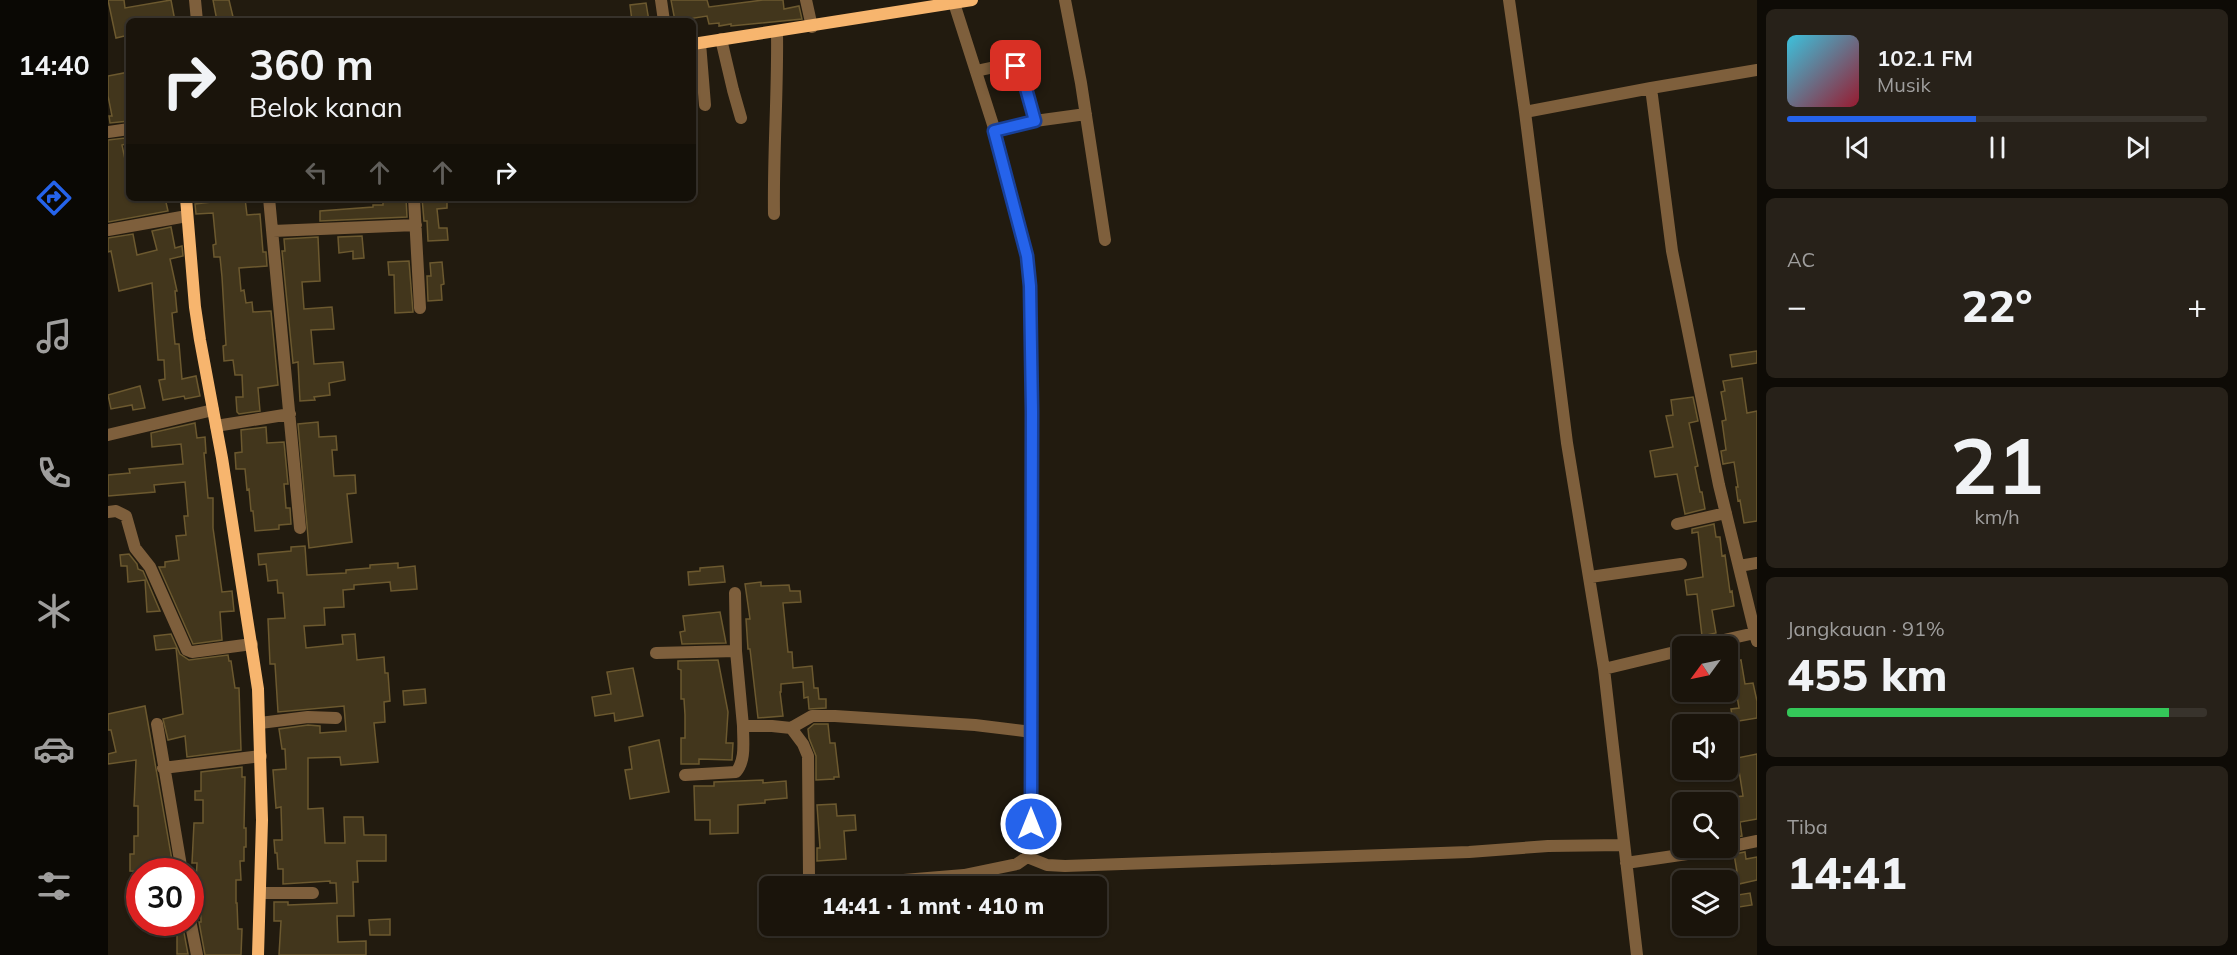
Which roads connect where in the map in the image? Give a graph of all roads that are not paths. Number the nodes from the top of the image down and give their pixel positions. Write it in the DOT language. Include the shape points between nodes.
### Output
graph roads {
  1 [pos="195,0"];
  2 [pos="661,0"];
  3 [pos="806,0"];
  4 [pos="972,0"];
  5 [pos="1065,0"];
  6 [pos="1509,0"];
  7 [pos="954,3"];
  8 [pos="196,18"];
  9 [pos="664,18"];
  10 [pos="812,27"];
  11 [pos="777,31"];
  12 [pos="721,39"];
  13 [pos="696,44"];
  14 [pos="1757,70"];
  15 [pos="976,71"];
  16 [pos="1651,88"];
  17 [pos="705,105"];
  18 [pos="1525,112"];
  19 [pos="1086,114"];
  20 [pos="741,118"];
  21 [pos="1035,121"];
  22 [pos="126,129"];
  23 [pos="994,131"];
  24 [pos="108,132"];
  25 [pos="186,201"];
  26 [pos="269,201"];
  27 [pos="414,201"];
  28 [pos="774,214"];
  29 [pos="187,216"];
  30 [pos="416,225"];
  31 [pos="108,230"];
  32 [pos="273,231"];
  33 [pos="1105,240"];
  34 [pos="420,308"];
  35 [pos="213,410"];
  36 [pos="290,414"];
  37 [pos="216,426"];
  38 [pos="108,435"];
  39 [pos="108,512"];
  40 [pos="1726,513"];
  41 [pos="1677,524"];
  42 [pos="300,528"];
  43 [pos="1757,563"];
  44 [pos="1681,564"];
  45 [pos="1738,566"];
  46 [pos="1590,577"];
  47 [pos="735,593"];
  48 [pos="1755,630"];
  49 [pos="1733,636"];
  50 [pos="252,644"];
  51 [pos="736,651"];
  52 [pos="656,653"];
  53 [pos="1672,653"];
  54 [pos="1604,669"];
  55 [pos="336,718"];
  56 [pos="260,723"];
  57 [pos="157,724"];
  58 [pos="743,726"];
  59 [pos="791,728"];
  60 [pos="1032,732"];
  61 [pos="261,756"];
  62 [pos="164,768"];
  63 [pos="685,775"];
  64 [pos="1757,841"];
  65 [pos="1624,845"];
  66 [pos="1738,846"];
  67 [pos="1672,856"];
  68 [pos="1027,857"];
  69 [pos="180,858"];
  70 [pos="1626,863"];
  71 [pos="809,876"];
  72 [pos="952,876"];
  73 [pos="260,893"];
  74 [pos="313,893"];
  75 [pos="193,936"];
  76 [pos="197,955"];
  77 [pos="258,955"];
  78 [pos="1637,955"];
  1 -- 8 [label="street"];
  2 -- 9 [label="street"];
  3 -- 10 [label="street"];
  4 -- 7 [label="street"];
  5 -- 19 [label="street"];
  6 -- 18 [label="street"];
  7 -- 10 [label="street"];
  7 -- 15 [label="street"];
  10 -- 11 [label="street"];
  11 -- 12 [label="street"];
  11 -- 28 [label="street"];
  12 -- 13 [label="street"];
  12 -- 20 [label="street"];
  13 -- 17 [label="street"];
  14 -- 16 [label="street"];
  15 -- 21 [label="street" via="1004,65 1018,67"];
  15 -- 23 [label="street"];
  16 -- 18 [label="street"];
  16 -- 40 [label="street" via="1672,251"];
  18 -- 46 [label="street" via="1567,443"];
  19 -- 21 [label="street"];
  19 -- 33 [label="street"];
  21 -- 23 [label="street"];
  22 -- 24 [label="street"];
  23 -- 60 [label="street" via="1027,256 1030,286"];
  25 -- 29 [label="street"];
  26 -- 32 [label="street"];
  27 -- 30 [label="street"];
  29 -- 31 [label="street"];
  29 -- 35 [label="street" via="195,307"];
  30 -- 32 [label="street"];
  30 -- 34 [label="street"];
  32 -- 36 [label="street"];
  35 -- 37 [label="street"];
  35 -- 38 [label="street"];
  36 -- 37 [label="street"];
  36 -- 42 [label="street"];
  37 -- 50 [label="street"];
  39 -- 50 [label="street" via="126,516 135,548 150,567 187,650"];
  40 -- 41 [label="street"];
  40 -- 45 [label="street"];
  43 -- 45 [label="street"];
  44 -- 46 [label="street"];
  45 -- 48 [label="street"];
  46 -- 54 [label="street"];
  47 -- 51 [label="street"];
  48 -- 49 [label="street"];
  50 -- 56 [label="street"];
  51 -- 52 [label="street"];
  51 -- 58 [label="street"];
  53 -- 54 [label="street"];
  54 -- 65 [label="street"];
  55 -- 56 [label="street"];
  56 -- 61 [label="street"];
  57 -- 62 [label="street"];
  58 -- 59 [label="street"];
  58 -- 63 [label="street" via="743,754 736,772"];
  59 -- 60 [label="street" via="812,716 835,716"];
  59 -- 71 [label="street" via="808,756"];
  60 -- 68 [label="street"];
  61 -- 62 [label="street"];
  61 -- 73 [label="street"];
  62 -- 69 [label="street"];
  64 -- 66 [label="street"];
  65 -- 68 [label="street" via="1065,866 1047,865"];
  65 -- 70 [label="street"];
  67 -- 70 [label="street"];
  68 -- 72 [label="street" via="1017,864"];
  70 -- 78 [label="street"];
  73 -- 74 [label="street"];
  73 -- 77 [label="street"];
  75 -- 76 [label="street"];
}
